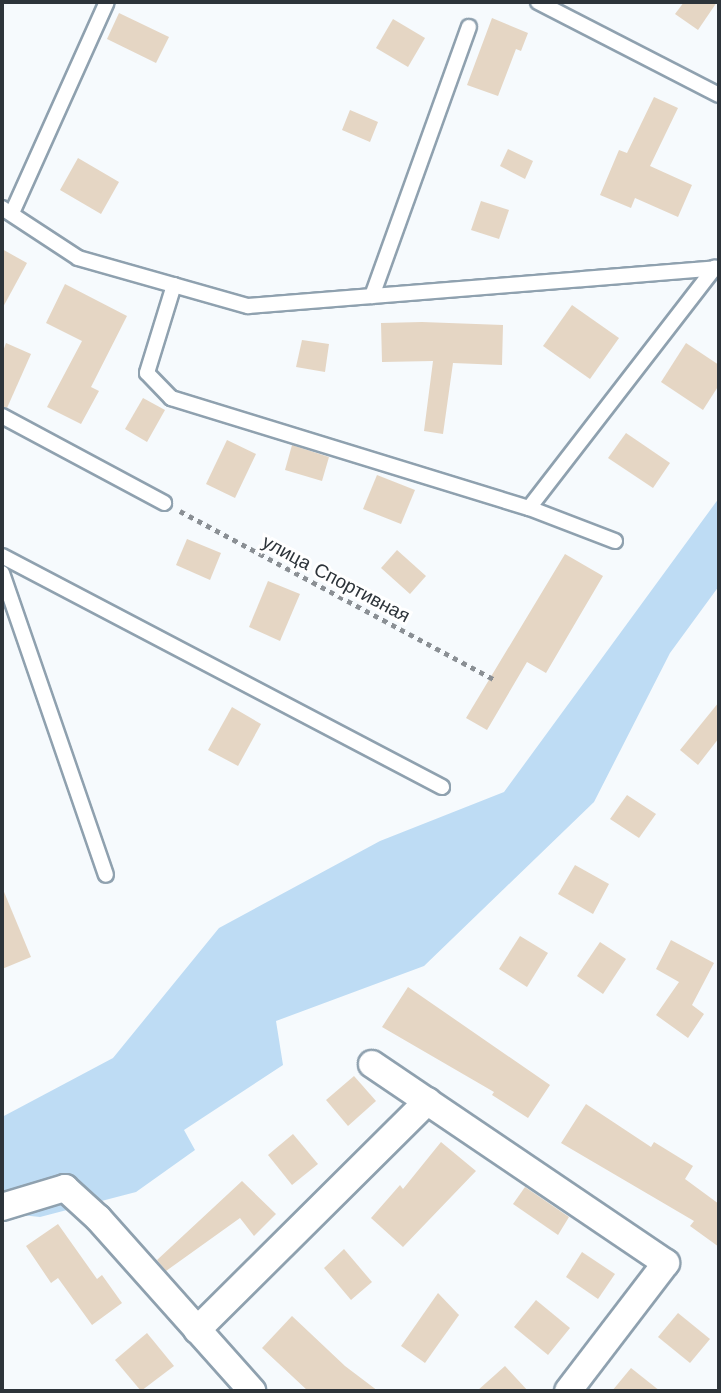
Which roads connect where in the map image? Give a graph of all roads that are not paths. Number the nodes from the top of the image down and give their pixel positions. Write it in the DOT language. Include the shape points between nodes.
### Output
graph roads {
  1 [pos="107,2"];
  2 [pos="538,2"];
  3 [pos="469,27"];
  4 [pos="719,96"];
  5 [pos="7,210"];
  6 [pos="717,268"];
  7 [pos="174,285"];
  8 [pos="372,296"];
  9 [pos="2,416"];
  10 [pos="164,503"];
  11 [pos="529,508"];
  12 [pos="615,541"];
  13 [pos="2,556"];
  14 [pos="2,573"];
  15 [pos="442,787"];
  16 [pos="106,875"];
  17 [pos="372,1064"];
  18 [pos="428,1101"];
  19 [pos="2,1207"];
  20 [pos="197,1330"];
  21 [pos="252,1391"];
  22 [pos="568,1391"];
  1 -- 5 [label="lane"];
  2 -- 4 [label="lane"];
  3 -- 8 [label="lane"];
  5 -- 7 [label="lane" via="78,258"];
  6 -- 8 [label="lane"];
  6 -- 11 [label="lane"];
  7 -- 8 [label="lane" via="248,306"];
  7 -- 11 [label="lane" via="148,373 171,398"];
  9 -- 10 [label="lane"];
  11 -- 12 [label="lane"];
  13 -- 15 [label="lane"];
  14 -- 16 [label="lane"];
  17 -- 18 [label="street"];
  18 -- 20 [label="street"];
  18 -- 22 [label="street" via="666,1263"];
  19 -- 20 [label="street" via="65,1188 98,1218"];
  20 -- 21 [label="street"];
}
